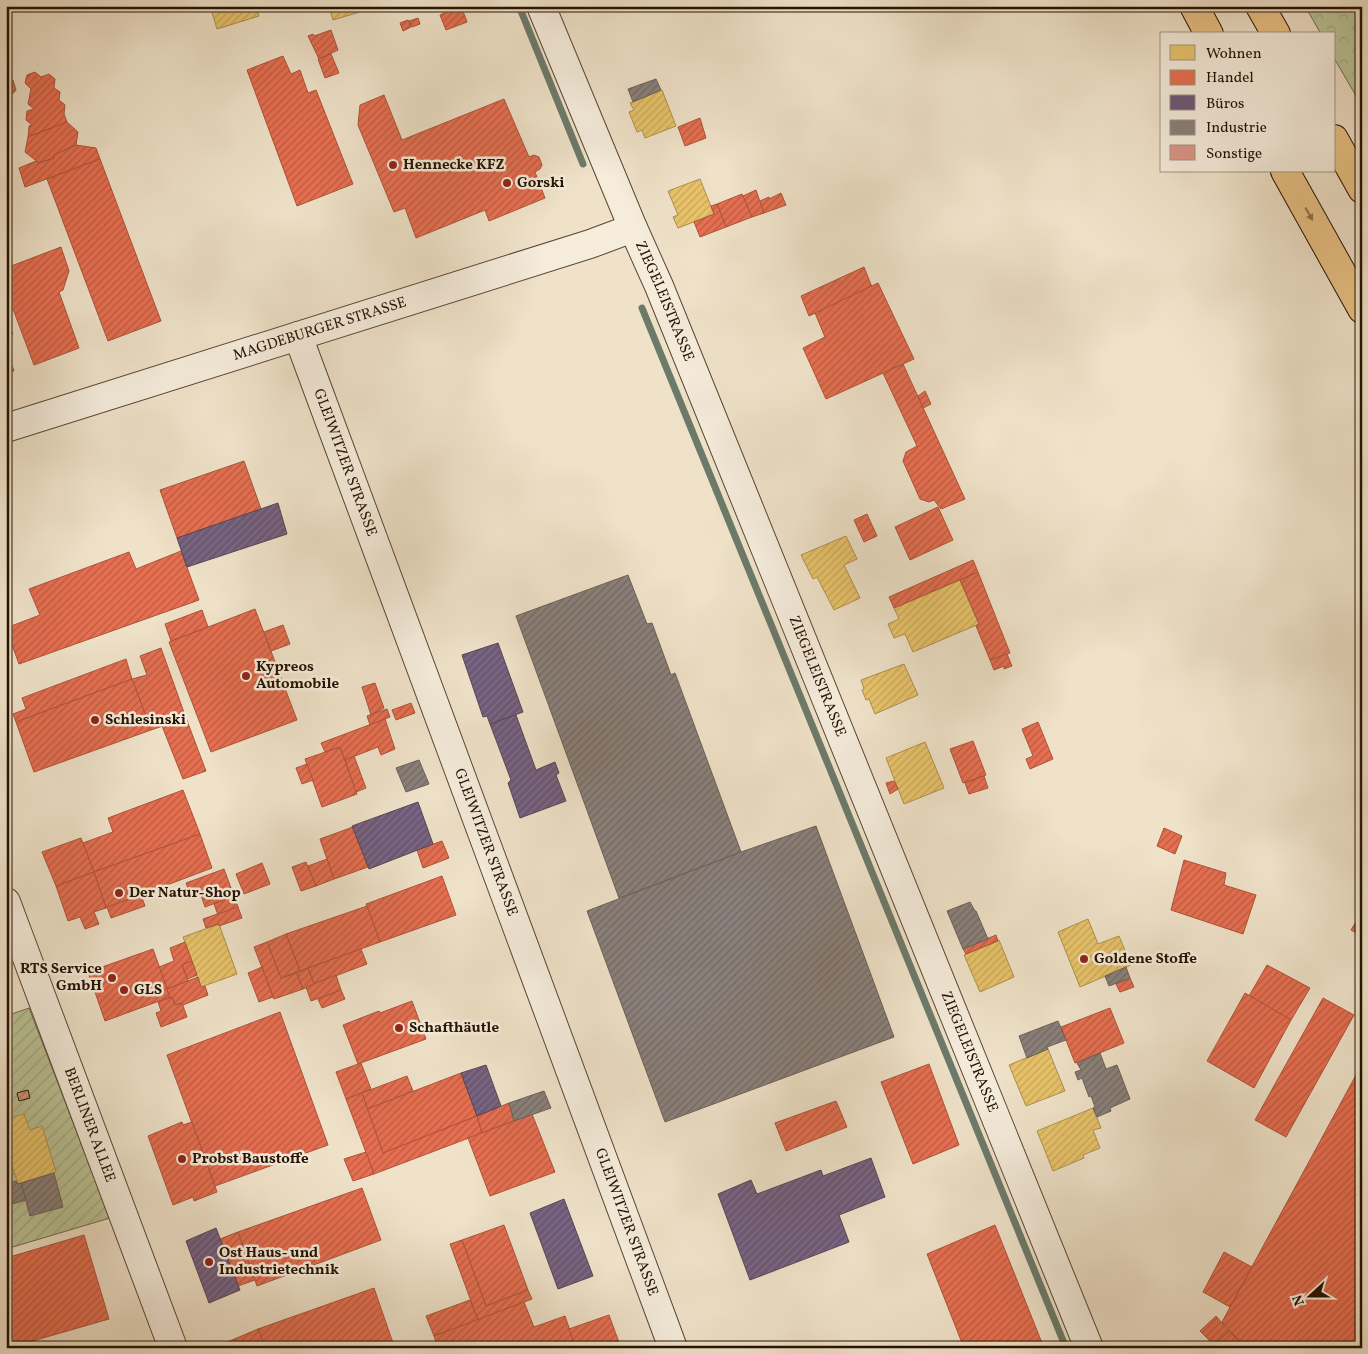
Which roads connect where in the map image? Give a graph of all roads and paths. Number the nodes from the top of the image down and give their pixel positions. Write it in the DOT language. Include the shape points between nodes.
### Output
graph roads {
  1 [pos="541,6"];
  2 [pos="1194,6"];
  3 [pos="1260,6"];
  4 [pos="1208,32"];
  5 [pos="1275,32"];
  6 [pos="1336,143"];
  7 [pos="1286,172"];
  8 [pos="1362,189"];
  9 [pos="633,228"];
  10 [pos="1362,309"];
  11 [pos="298,336"];
  12 [pos="6,428"];
  13 [pos="6,902"];
  14 [pos="173,1348"];
  15 [pos="673,1348"];
  16 [pos="1089,1348"];
  1 -- 9 [label="street, ZIEGELEISTRASSE"];
  2 -- 4 [label="highway"];
  3 -- 5 [label="highway"];
  6 -- 8 [label="highway"];
  7 -- 10 [label="highway, one-way"];
  9 -- 11 [label="street, MAGDEBURGER STRASSE"];
  9 -- 16 [label="street, ZIEGELEISTRASSE" via="663,295"];
  11 -- 12 [label="street, MAGDEBURGER STRASSE"];
  11 -- 15 [label="street, GLEIWITZER STRASSE"];
  13 -- 14 [label="street, BERLINER ALLEE"];
}
